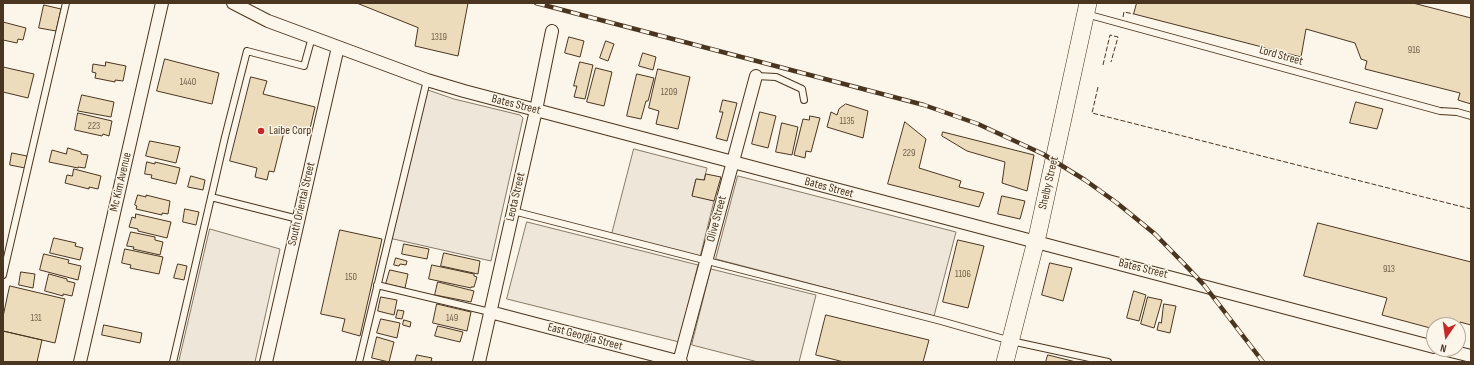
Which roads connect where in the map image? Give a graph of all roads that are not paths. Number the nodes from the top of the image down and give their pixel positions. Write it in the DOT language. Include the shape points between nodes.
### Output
graph roads {
  1 [pos="66,3"];
  2 [pos="162,3"];
  3 [pos="233,3"];
  4 [pos="1087,9"];
  5 [pos="552,31"];
  6 [pos="312,37"];
  7 [pos="338,47"];
  8 [pos="756,76"];
  9 [pos="427,80"];
  10 [pos="804,100"];
  11 [pos="536,110"];
  12 [pos="1471,116"];
  13 [pos="732,162"];
  14 [pos="211,197"];
  15 [pos="513,211"];
  16 [pos="298,219"];
  17 [pos="1035,242"];
  18 [pos="706,262"];
  19 [pos="3,275"];
  20 [pos="377,285"];
  21 [pos="490,312"];
  22 [pos="1011,341"];
  23 [pos="1426,345"];
  24 [pos="80,362"];
  25 [pos="173,362"];
  26 [pos="266,362"];
  27 [pos="359,362"];
  28 [pos="479,362"];
  29 [pos="679,362"];
  30 [pos="1005,362"];
  31 [pos="1108,362"];
  1 -- 19 [label="lane"];
  2 -- 24 [label="street, Mc Kim Avenue"];
  3 -- 6 [label="street, Bates Street" via="268,21"];
  4 -- 12 [label="lane, Lord Street" via="1440,110"];
  4 -- 17 [label="main road, Shelby Street"];
  5 -- 11 [label="street, Leota Street"];
  6 -- 7 [label="street, Bates Street"];
  6 -- 14 [label="lane" via="304,66 247,51"];
  7 -- 9 [label="street, Bates Street"];
  7 -- 16 [label="street, South Oriental Street"];
  8 -- 10 [label="lane" via="776,77 802,89"];
  8 -- 13 [label="street, Olive Street"];
  9 -- 11 [label="street, Bates Street"];
  9 -- 20 [label="lane"];
  11 -- 13 [label="street, Bates Street"];
  11 -- 15 [label="street, Leota Street"];
  13 -- 17 [label="street, Bates Street"];
  13 -- 18 [label="street, Olive Street"];
  14 -- 16 [label="lane"];
  14 -- 25 [label="lane"];
  15 -- 18 [label="lane"];
  15 -- 21 [label="street, Leota Street"];
  16 -- 26 [label="street, South Oriental Street"];
  17 -- 22 [label="main road, Shelby Street"];
  17 -- 23 [label="street, Bates Street"];
  18 -- 22 [label="lane"];
  18 -- 29 [label="street, Olive Street"];
  20 -- 21 [label="lane"];
  20 -- 27 [label="lane"];
  21 -- 28 [label="street, Leota Street"];
  21 -- 29 [label="street, East Georgia Street"];
  22 -- 30 [label="main road, Shelby Street"];
  22 -- 31 [label="lane"];
}
